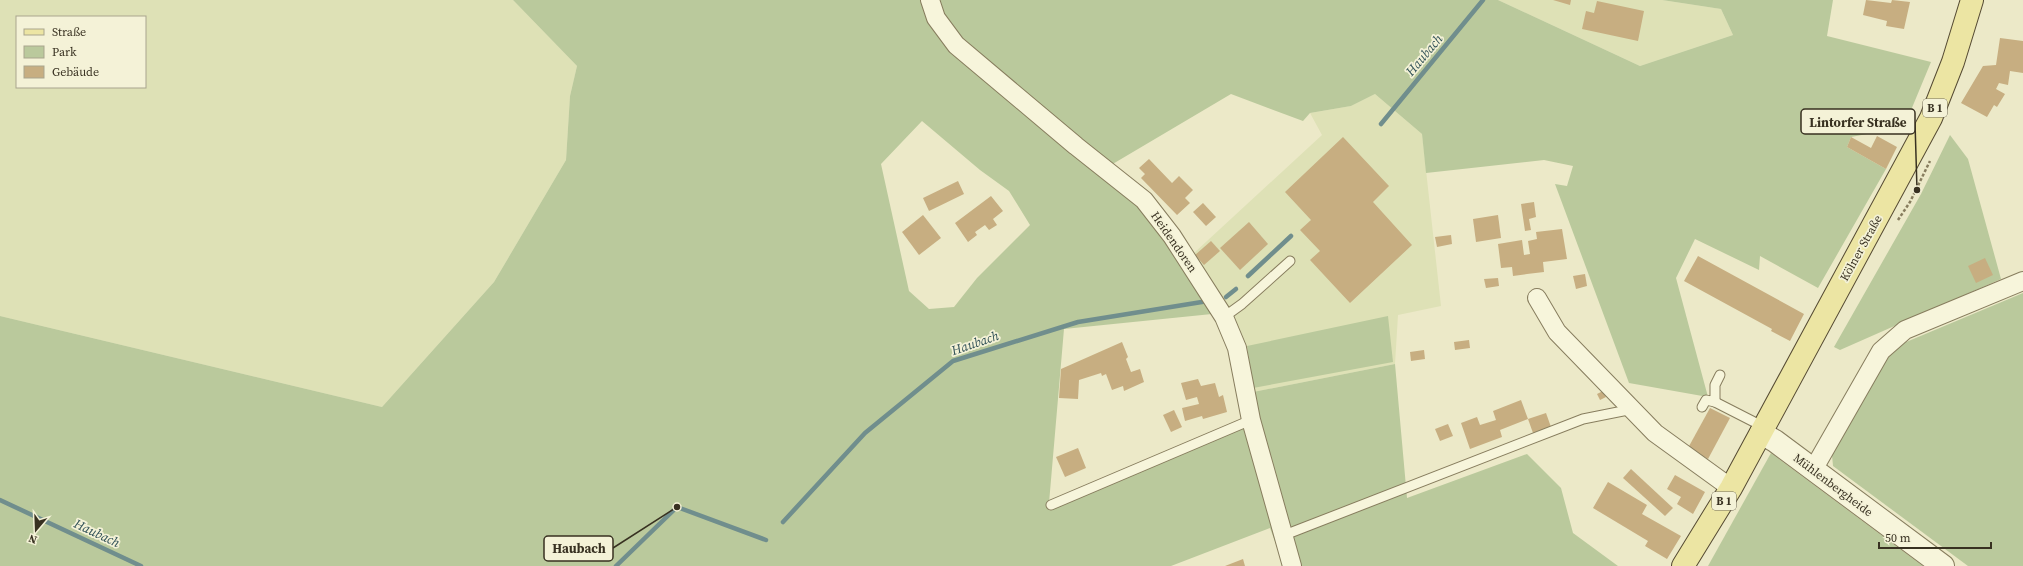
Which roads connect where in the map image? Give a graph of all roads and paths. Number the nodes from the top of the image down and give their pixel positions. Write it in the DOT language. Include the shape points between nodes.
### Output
graph roads {
  1 [pos="930,0"];
  2 [pos="1972,0"];
  3 [pos="1927,168"];
  4 [pos="1910,202"];
  5 [pos="1290,261"];
  6 [pos="2023,281"];
  7 [pos="1537,298"];
  8 [pos="1224,317"];
  9 [pos="1720,375"];
  10 [pos="1715,402"];
  11 [pos="1702,407"];
  12 [pos="1633,409"];
  13 [pos="1251,420"];
  14 [pos="1763,430"];
  15 [pos="1813,470"];
  16 [pos="1731,488"];
  17 [pos="1051,505"];
  18 [pos="1282,536"];
  19 [pos="1292,566"];
  20 [pos="1683,566"];
  21 [pos="1943,566"];
  1 -- 8 [label="street, Heidendoren" via="936,18 956,45 1144,200 1172,236"];
  2 -- 14 [label="main road, Kölner Straße / B 1" via="1953,62 1931,118"];
  3 -- 4 [label="path"];
  5 -- 8 [label="lane"];
  6 -- 15 [label="street" via="1905,330 1893,339 1881,351"];
  7 -- 12 [label="street" via="1557,332"];
  8 -- 13 [label="street, Heidendoren" via="1237,348"];
  9 -- 10 [label="lane" via="1715,385"];
  10 -- 11 [label="lane" via="1706,400"];
  10 -- 14 [label="lane"];
  12 -- 16 [label="street" via="1655,433"];
  12 -- 18 [label="lane" via="1583,419"];
  13 -- 17 [label="lane"];
  13 -- 18 [label="street, Heidendoren"];
  14 -- 15 [label="street, Mühlenbergheide"];
  14 -- 16 [label="main road, Kölner Straße / B 1"];
  15 -- 21 [label="street, Mühlenbergheide"];
  16 -- 20 [label="main road, Kölner Straße / B 1"];
  18 -- 19 [label="street, Heidendoren"];
}
